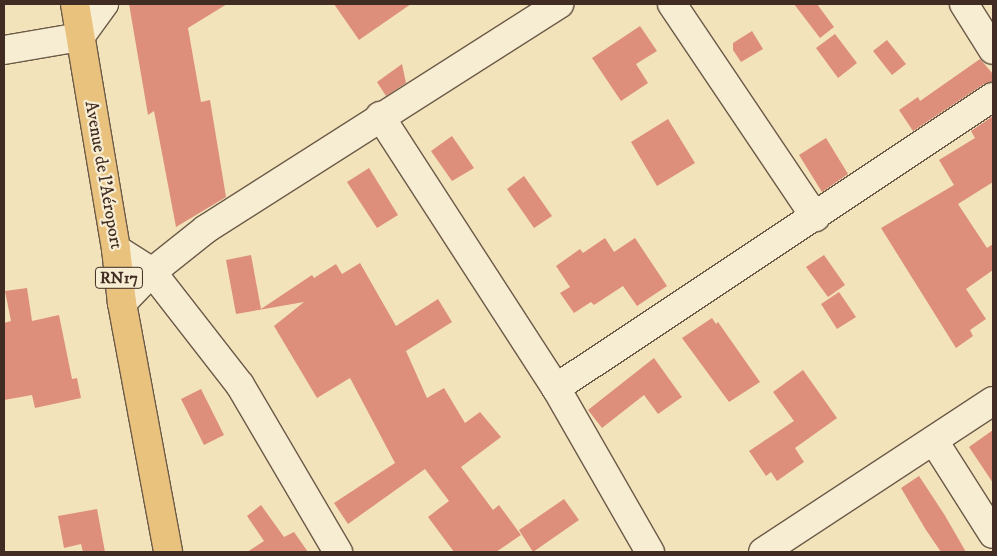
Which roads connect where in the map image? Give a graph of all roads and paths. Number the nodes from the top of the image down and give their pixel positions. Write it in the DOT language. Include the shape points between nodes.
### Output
graph roads {
  1 [pos="75,4"];
  2 [pos="104,4"];
  3 [pos="559,4"];
  4 [pos="672,4"];
  5 [pos="964,4"];
  6 [pos="80,37"];
  7 [pos="4,50"];
  8 [pos="993,50"];
  9 [pos="993,97"];
  10 [pos="380,116"];
  11 [pos="815,217"];
  12 [pos="116,249"];
  13 [pos="152,272"];
  14 [pos="122,304"];
  15 [pos="556,388"];
  16 [pos="993,401"];
  17 [pos="934,440"];
  18 [pos="993,534"];
  19 [pos="168,552"];
  20 [pos="338,552"];
  21 [pos="650,552"];
  22 [pos="763,552"];
  1 -- 6 [label="main road, Avenue de l'Aéroport / RN17"];
  2 -- 6 [label="street"];
  3 -- 10 [label="street"];
  4 -- 11 [label="street"];
  5 -- 8 [label="street"];
  6 -- 7 [label="street"];
  6 -- 12 [label="main road, Avenue de l'Aéroport / RN17"];
  9 -- 11 [label="street"];
  10 -- 13 [label="street" via="206,229"];
  10 -- 15 [label="street"];
  11 -- 15 [label="street"];
  12 -- 13 [label="street"];
  12 -- 14 [label="main road, Avenue de l'Aéroport / RN17"];
  13 -- 14 [label="street"];
  13 -- 20 [label="street" via="240,385"];
  14 -- 19 [label="main road, Avenue de l'Aéroport / RN17"];
  15 -- 21 [label="street"];
  16 -- 17 [label="street"];
  17 -- 18 [label="street"];
  17 -- 22 [label="street"];
}
